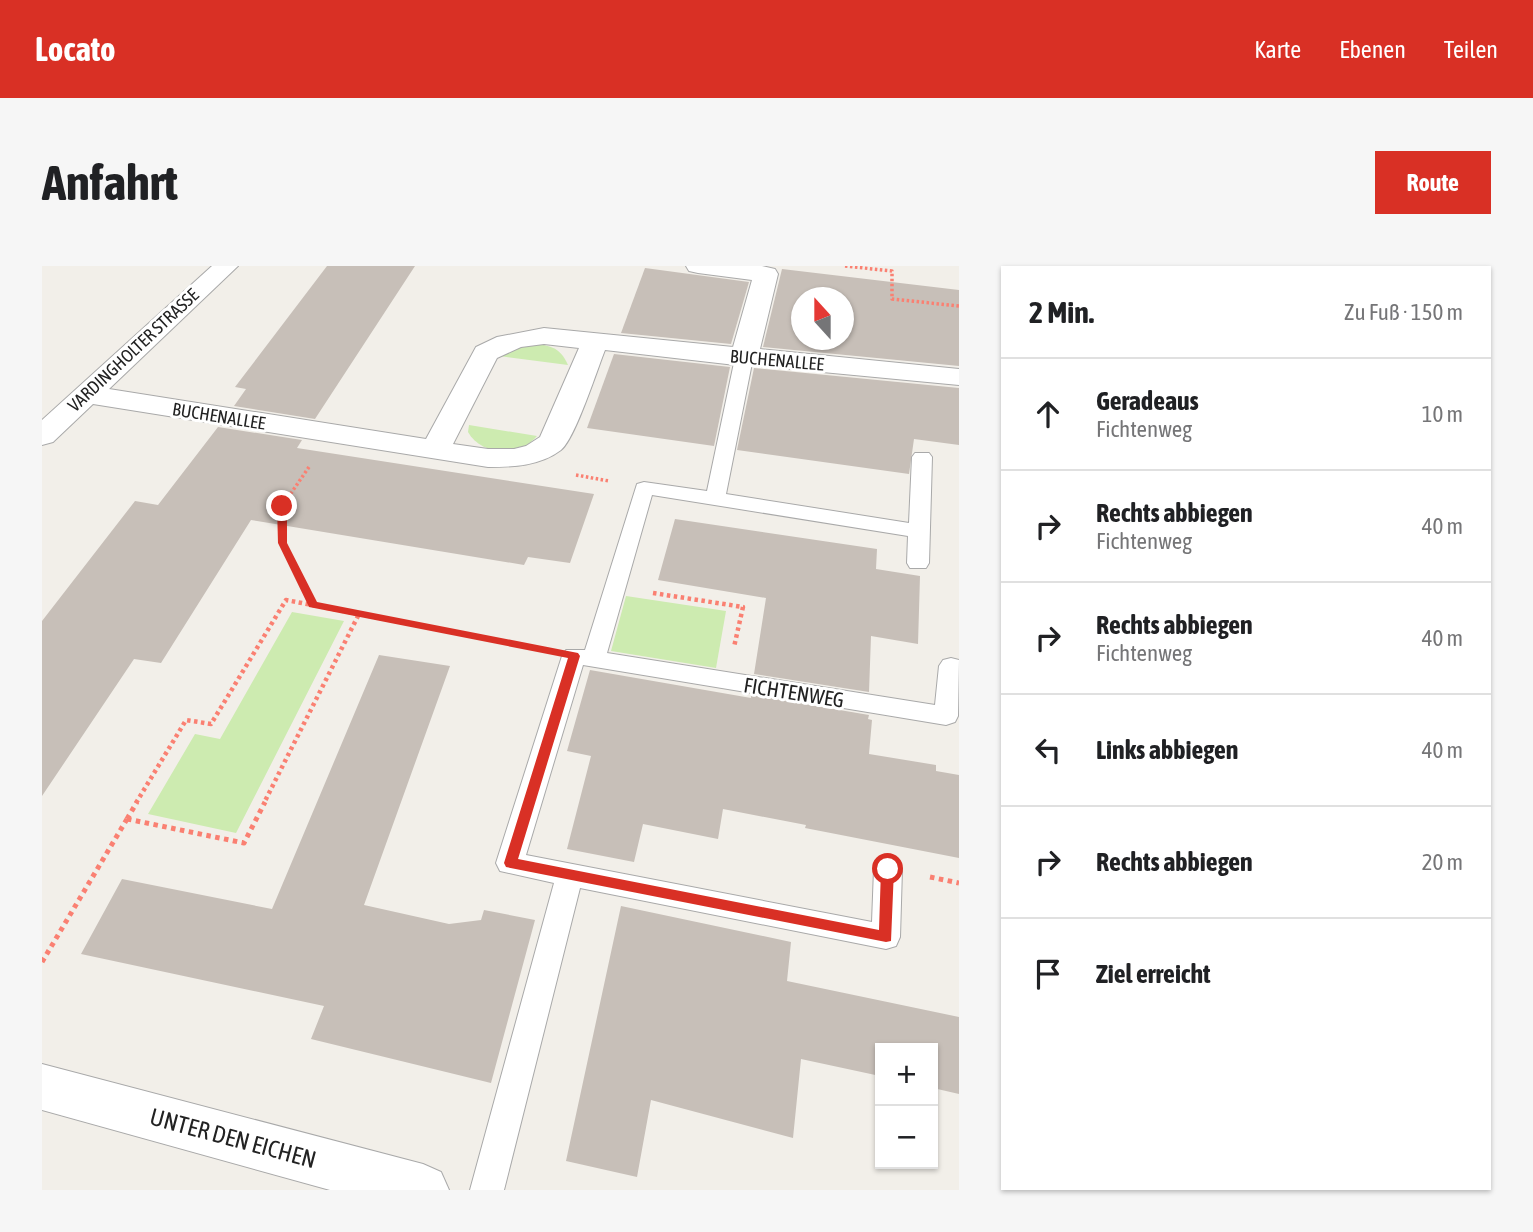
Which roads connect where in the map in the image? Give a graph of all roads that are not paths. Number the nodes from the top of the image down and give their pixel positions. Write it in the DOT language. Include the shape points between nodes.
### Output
graph roads {
  1 [pos="226,266"];
  2 [pos="698,266"];
  3 [pos="767,270"];
  4 [pos="595,342"];
  5 [pos="744,358"];
  6 [pos="959,377"];
  7 [pos="85,394"];
  8 [pos="42,436"];
  9 [pos="435,450"];
  10 [pos="922,457"];
  11 [pos="715,498"];
  12 [pos="919,531"];
  13 [pos="918,564"];
  14 [pos="584,658"];
  15 [pos="951,666"];
  16 [pos="888,869"];
  17 [pos="570,875"];
  18 [pos="42,1087"];
  19 [pos="423,1190"];
  20 [pos="487,1190"];
  1 -- 7 [label="street, VARDINGHOLTER STRASSE"];
  2 -- 3 [label="street"];
  3 -- 5 [label="street"];
  4 -- 5 [label="street, BUCHENALLEE"];
  4 -- 9 [label="street, BUCHENALLEE" via="544,336 493,348 486,353"];
  4 -- 9 [label="street, BUCHENALLEE" via="553,442 536,453 514,458"];
  5 -- 6 [label="street, BUCHENALLEE"];
  5 -- 11 [label="lane"];
  7 -- 8 [label="street, VARDINGHOLTER STRASSE"];
  7 -- 9 [label="street, BUCHENALLEE"];
  10 -- 12 [label="lane"];
  11 -- 12 [label="lane"];
  11 -- 14 [label="lane" via="644,488 615,586"];
  12 -- 13 [label="lane"];
  14 -- 15 [label="lane, FICHTENWEG" via="946,716"];
  14 -- 17 [label="lane" via="510,863"];
  16 -- 17 [label="lane" via="886,937"];
  17 -- 20 [label="lane"];
  18 -- 19 [label="street, UNTER DEN EICHEN"];
}
